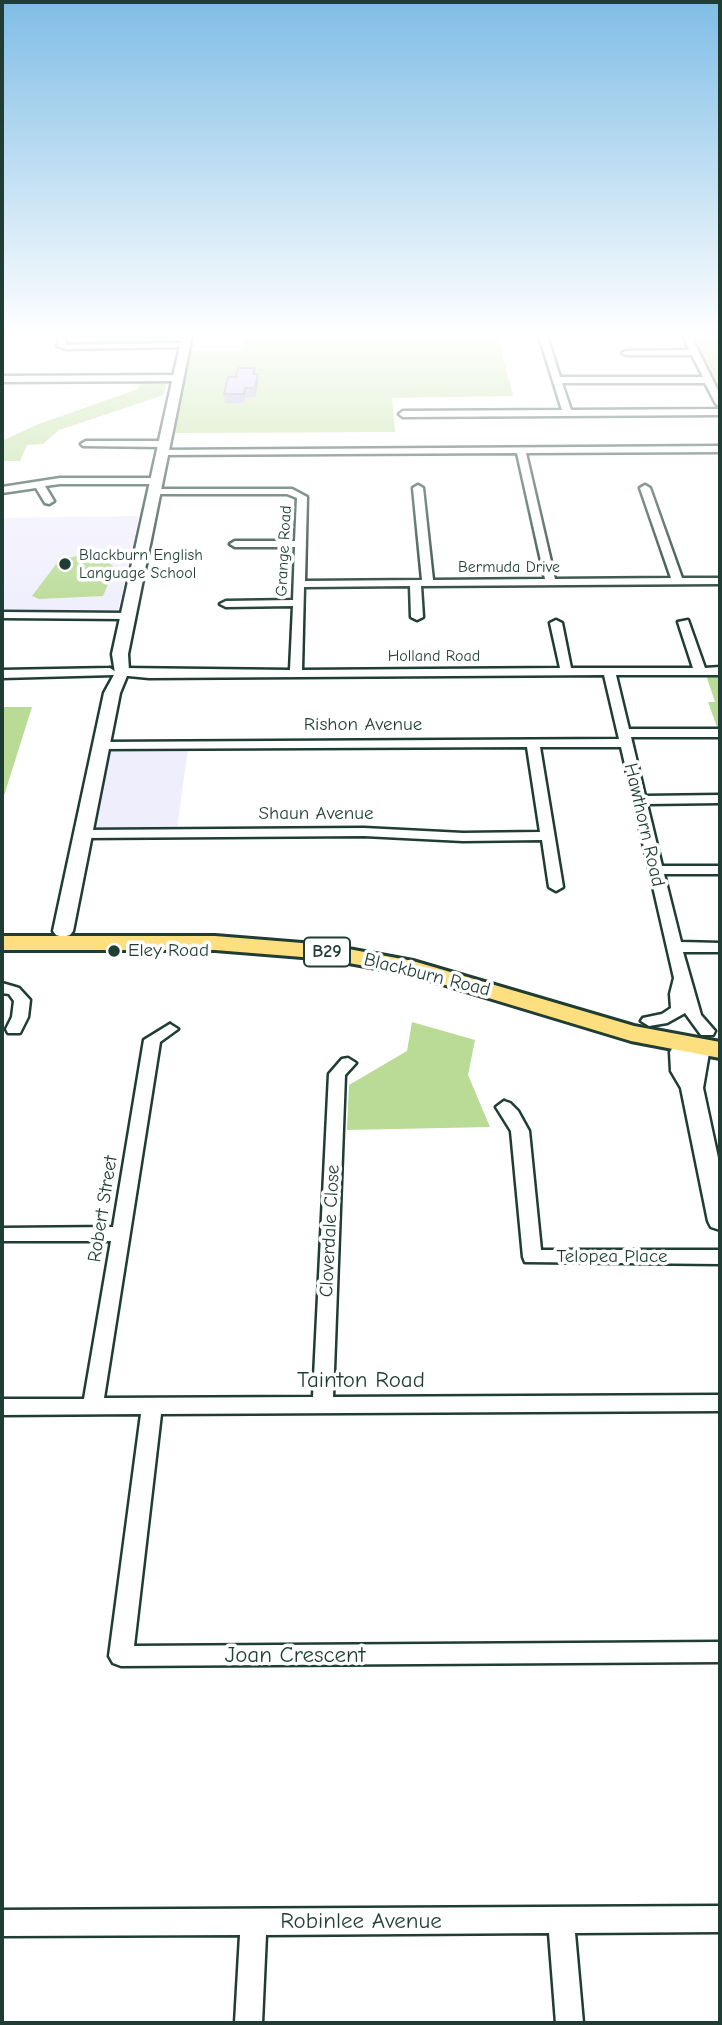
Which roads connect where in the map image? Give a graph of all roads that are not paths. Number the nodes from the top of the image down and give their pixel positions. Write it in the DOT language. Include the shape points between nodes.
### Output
graph roads {
  1 [pos="167,430"];
  2 [pos="86,444"];
  3 [pos="163,448"];
  4 [pos="720,449"];
  5 [pos="521,450"];
  6 [pos="38,483"];
  7 [pos="155,486"];
  8 [pos="418,488"];
  9 [pos="645,488"];
  10 [pos="2,490"];
  11 [pos="49,501"];
  12 [pos="235,544"];
  13 [pos="300,544"];
  14 [pos="720,581"];
  15 [pos="678,582"];
  16 [pos="428,583"];
  17 [pos="551,583"];
  18 [pos="299,584"];
  19 [pos="415,584"];
  20 [pos="298,603"];
  21 [pos="226,604"];
  22 [pos="2,615"];
  23 [pos="128,616"];
  24 [pos="417,617"];
  25 [pos="684,622"];
  26 [pos="556,623"];
  27 [pos="566,671"];
  28 [pos="609,671"];
  29 [pos="700,671"];
  30 [pos="720,671"];
  31 [pos="296,673"];
  32 [pos="2,674"];
  33 [pos="115,676"];
  34 [pos="720,733"];
  35 [pos="624,738"];
  36 [pos="533,743"];
  37 [pos="101,746"];
  38 [pos="720,799"];
  39 [pos="638,800"];
  40 [pos="83,834"];
  41 [pos="548,836"];
  42 [pos="655,870"];
  43 [pos="720,870"];
  44 [pos="556,887"];
  45 [pos="2,931"];
  46 [pos="61,937"];
  47 [pos="2,943"];
  48 [pos="674,947"];
  49 [pos="720,947"];
  50 [pos="681,978"];
  51 [pos="2,988"];
  52 [pos="535,991"];
  53 [pos="649,1021"];
  54 [pos="14,1029"];
  55 [pos="170,1030"];
  56 [pos="705,1040"];
  57 [pos="348,1063"];
  58 [pos="504,1107"];
  59 [pos="714,1162"];
  60 [pos="720,1221"];
  61 [pos="2,1234"];
  62 [pos="121,1234"];
  63 [pos="720,1257"];
  64 [pos="720,1403"];
  65 [pos="323,1404"];
  66 [pos="93,1406"];
  67 [pos="152,1406"];
  68 [pos="2,1407"];
  69 [pos="720,1652"];
  70 [pos="720,1919"];
  71 [pos="561,1920"];
  72 [pos="254,1921"];
  73 [pos="2,1923"];
  74 [pos="249,2023"];
  75 [pos="570,2023"];
  1 -- 3 [label="main road"];
  2 -- 3 [label="street"];
  3 -- 5 [label="street"];
  3 -- 7 [label="main road"];
  4 -- 5 [label="street"];
  5 -- 17 [label="street"];
  6 -- 7 [label="street"];
  6 -- 10 [label="street"];
  6 -- 11 [label="street"];
  7 -- 13 [label="street, Grange Road" via="298,493 302,497"];
  7 -- 23 [label="main road"];
  8 -- 16 [label="street"];
  9 -- 15 [label="street"];
  12 -- 13 [label="street"];
  13 -- 18 [label="street, Grange Road"];
  14 -- 15 [label="street, Bermuda Drive"];
  15 -- 17 [label="street, Bermuda Drive"];
  16 -- 17 [label="street, Bermuda Drive"];
  16 -- 19 [label="street, Bermuda Drive"];
  18 -- 19 [label="street, Bermuda Drive"];
  18 -- 20 [label="street, Grange Road"];
  19 -- 24 [label="street"];
  20 -- 21 [label="street"];
  20 -- 31 [label="street, Grange Road"];
  22 -- 23 [label="street"];
  23 -- 33 [label="main road"];
  25 -- 29 [label="street"];
  26 -- 27 [label="street"];
  27 -- 28 [label="street, Holland Road"];
  27 -- 31 [label="street, Holland Road"];
  28 -- 29 [label="street, Holland Road"];
  28 -- 35 [label="street, Hawthorn Road"];
  29 -- 30 [label="street, Holland Road"];
  31 -- 33 [label="street, Holland Road"];
  32 -- 33 [label="street, Holland Road"];
  33 -- 37 [label="main road"];
  34 -- 35 [label="street, Rishon Avenue"];
  35 -- 36 [label="street, Rishon Avenue"];
  35 -- 39 [label="street, Hawthorn Road"];
  36 -- 37 [label="street, Rishon Avenue"];
  36 -- 41 [label="street"];
  37 -- 40 [label="main road"];
  38 -- 39 [label="street"];
  39 -- 42 [label="street, Hawthorn Road"];
  40 -- 41 [label="street, Shaun Avenue"];
  40 -- 46 [label="main road"];
  41 -- 44 [label="street"];
  42 -- 43 [label="street"];
  42 -- 48 [label="street, Hawthorn Road"];
  45 -- 46 [label="main road, Blackburn Road / B29"];
  46 -- 47 [label="main road, Blackburn Road / B29"];
  46 -- 52 [label="main road, Blackburn Road / B29" via="243,932 318,938 430,960"];
  46 -- 56 [label="main road, Blackburn Road / B29" via="327,952 413,968 610,1028"];
  48 -- 49 [label="street"];
  48 -- 50 [label="street, Hawthorn Road"];
  50 -- 53 [label="street, Hawthorn Road" via="678,1010 667,1018"];
  50 -- 56 [label="street, Hawthorn Road"];
  51 -- 54 [label="street" via="22,1000"];
  52 -- 53 [label="main road, Blackburn Road / B29"];
  52 -- 56 [label="main road" via="595,1013"];
  53 -- 56 [label="main road, Blackburn Road / B29"];
  55 -- 62 [label="street, Robert Street" via="152,1040"];
  56 -- 59 [label="main road" via="692,1088"];
  57 -- 65 [label="street, Cloverdale Close" via="337,1074"];
  58 -- 63 [label="street, Telopea Place" via="520,1131 532,1256"];
  59 -- 60 [label="main road"];
  61 -- 62 [label="street"];
  62 -- 66 [label="street, Robert Street"];
  64 -- 65 [label="street, Tainton Road"];
  65 -- 67 [label="street, Tainton Road"];
  66 -- 67 [label="street, Tainton Road"];
  66 -- 68 [label="street, Tainton Road"];
  67 -- 69 [label="street, Joan Crescent" via="121,1656"];
  70 -- 71 [label="street, Robinlee Avenue"];
  71 -- 72 [label="street, Robinlee Avenue"];
  71 -- 75 [label="street"];
  72 -- 73 [label="street, Robinlee Avenue"];
  72 -- 74 [label="street"];
}
